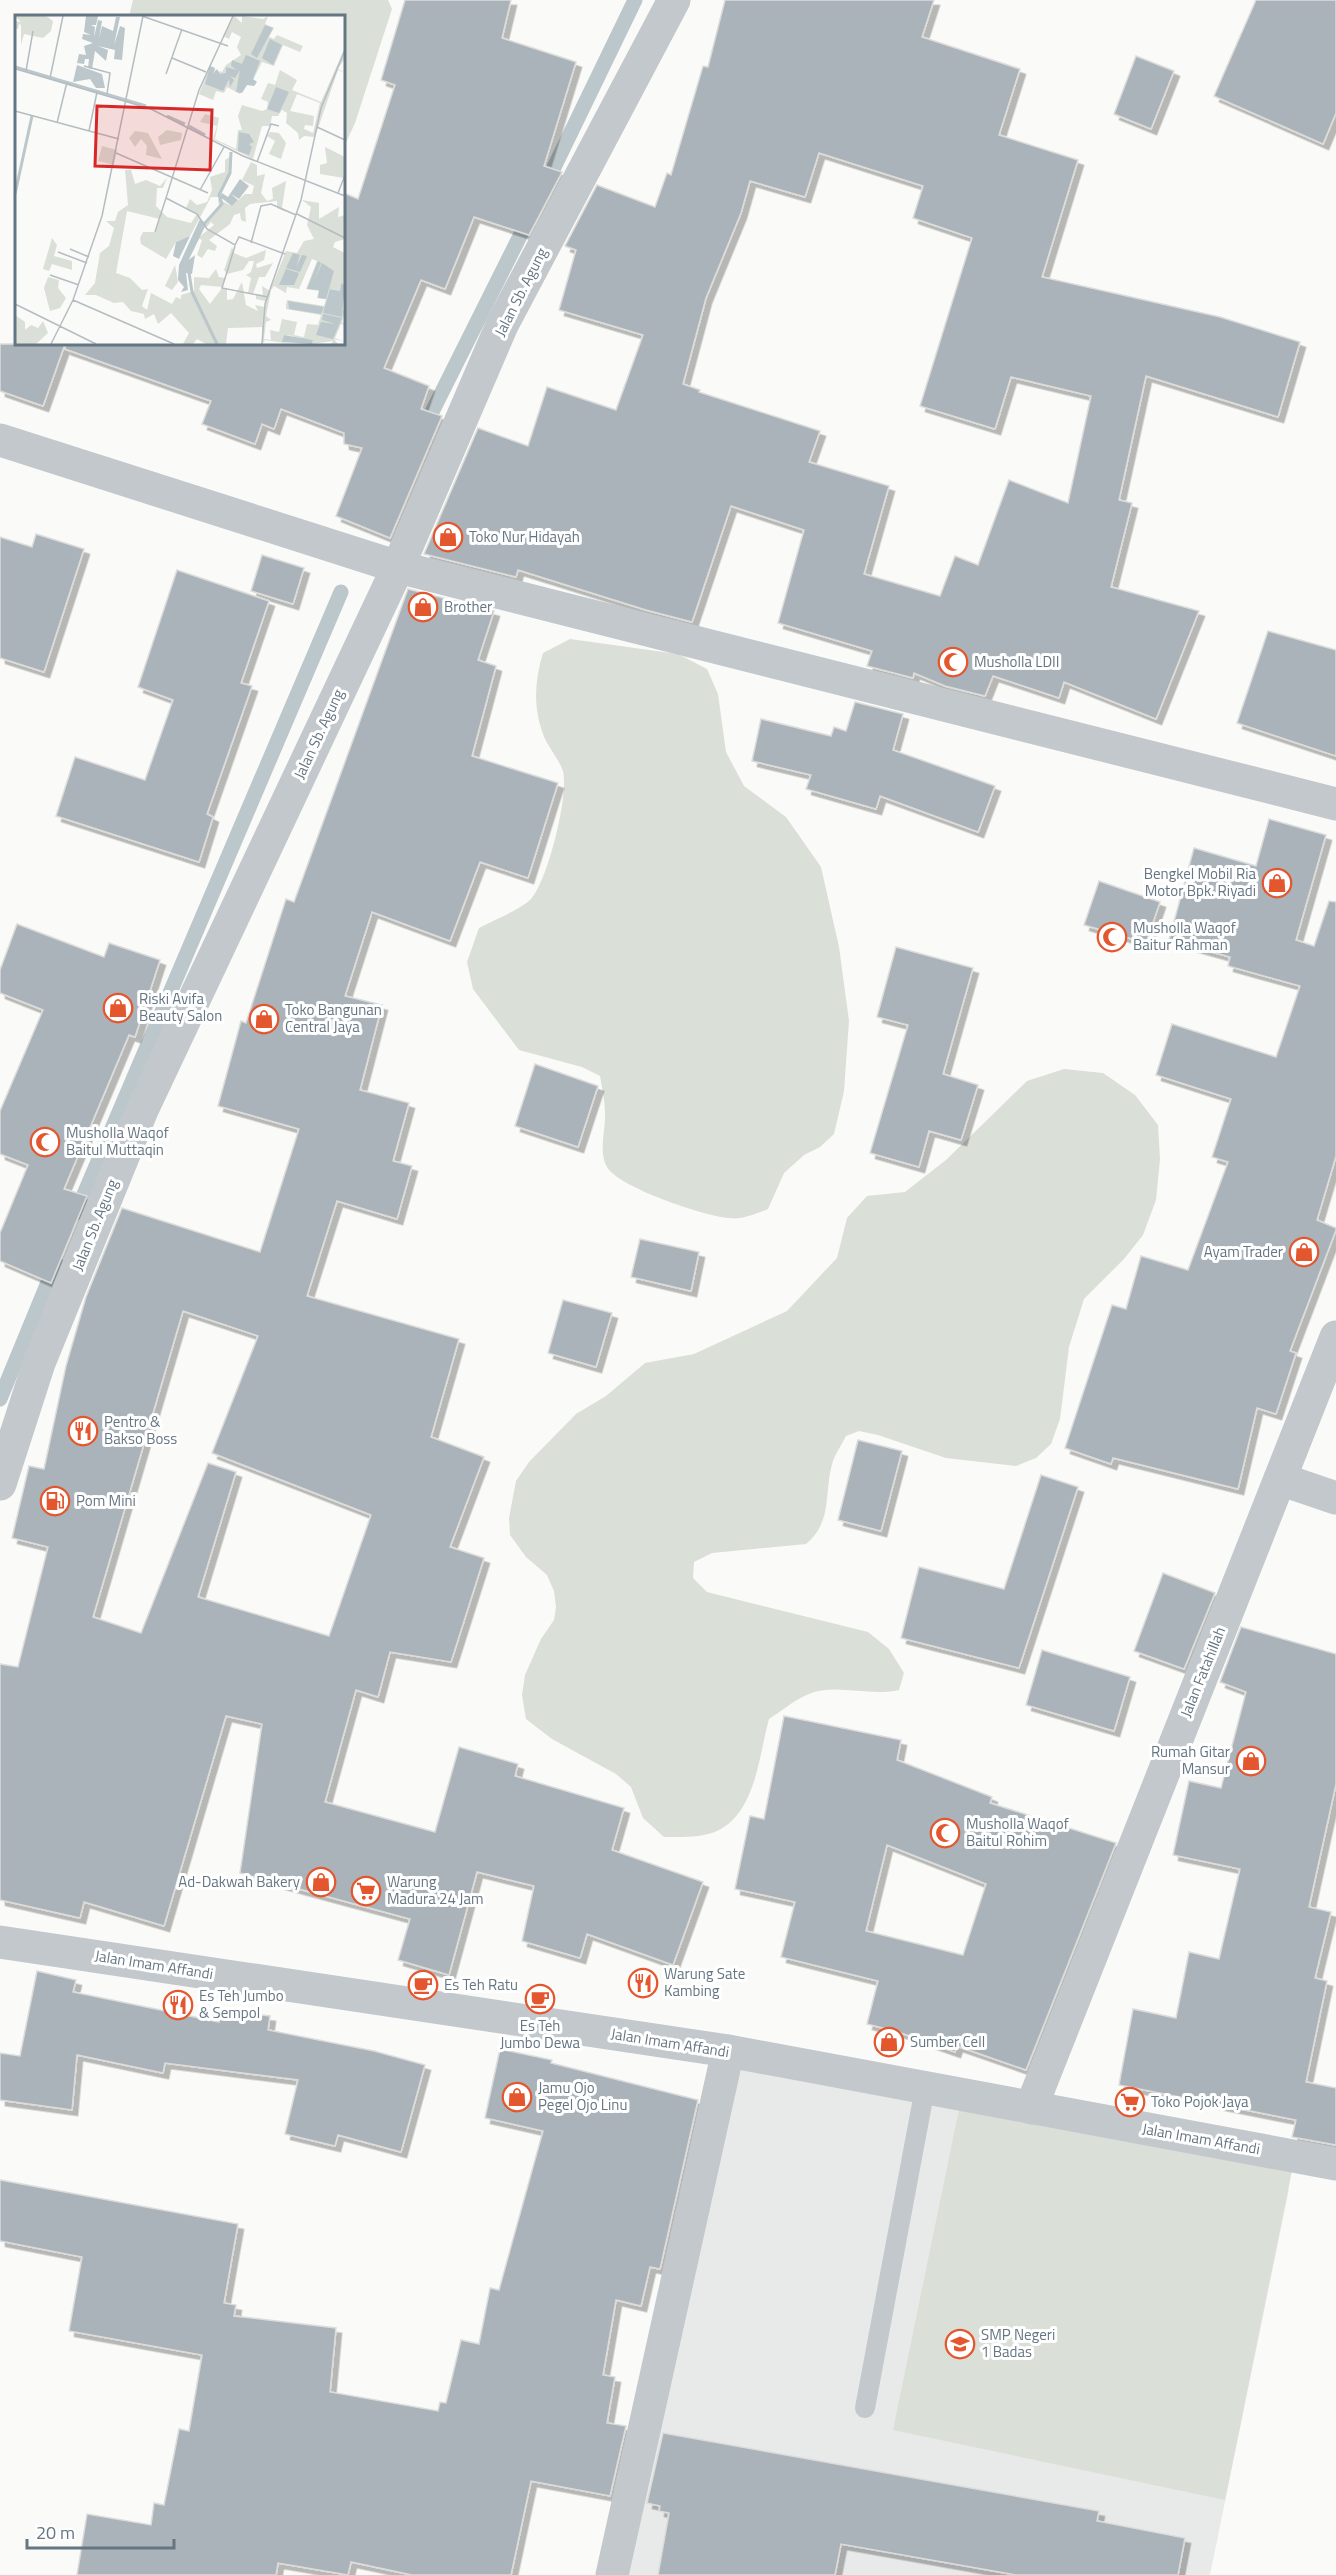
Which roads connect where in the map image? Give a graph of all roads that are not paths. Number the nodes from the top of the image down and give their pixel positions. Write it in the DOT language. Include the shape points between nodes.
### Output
graph roads {
  1 [pos="675,0"];
  2 [pos="0,440"];
  3 [pos="398,567"];
  4 [pos="1336,804"];
  5 [pos="1336,1337"];
  6 [pos="1280,1479"];
  7 [pos="0,1484"];
  8 [pos="1336,1498"];
  9 [pos="0,1942"];
  10 [pos="728,2051"];
  11 [pos="925,2088"];
  12 [pos="1031,2108"];
  13 [pos="1336,2164"];
  14 [pos="865,2408"];
  15 [pos="612,2575"];
  1 -- 3 [label="street, Jalan Sb. Agung" via="502,325"];
  2 -- 3 [label="street"];
  3 -- 4 [label="street"];
  3 -- 7 [label="street, Jalan Sb. Agung" via="142,1110 39,1363"];
  5 -- 6 [label="street, Jalan Fatahillah"];
  6 -- 8 [label="street"];
  6 -- 12 [label="street, Jalan Fatahillah"];
  9 -- 10 [label="street, Jalan Imam Affandi"];
  10 -- 11 [label="street, Jalan Imam Affandi"];
  10 -- 15 [label="street"];
  11 -- 12 [label="street, Jalan Imam Affandi"];
  11 -- 14 [label="lane"];
  12 -- 13 [label="street, Jalan Imam Affandi"];
}
